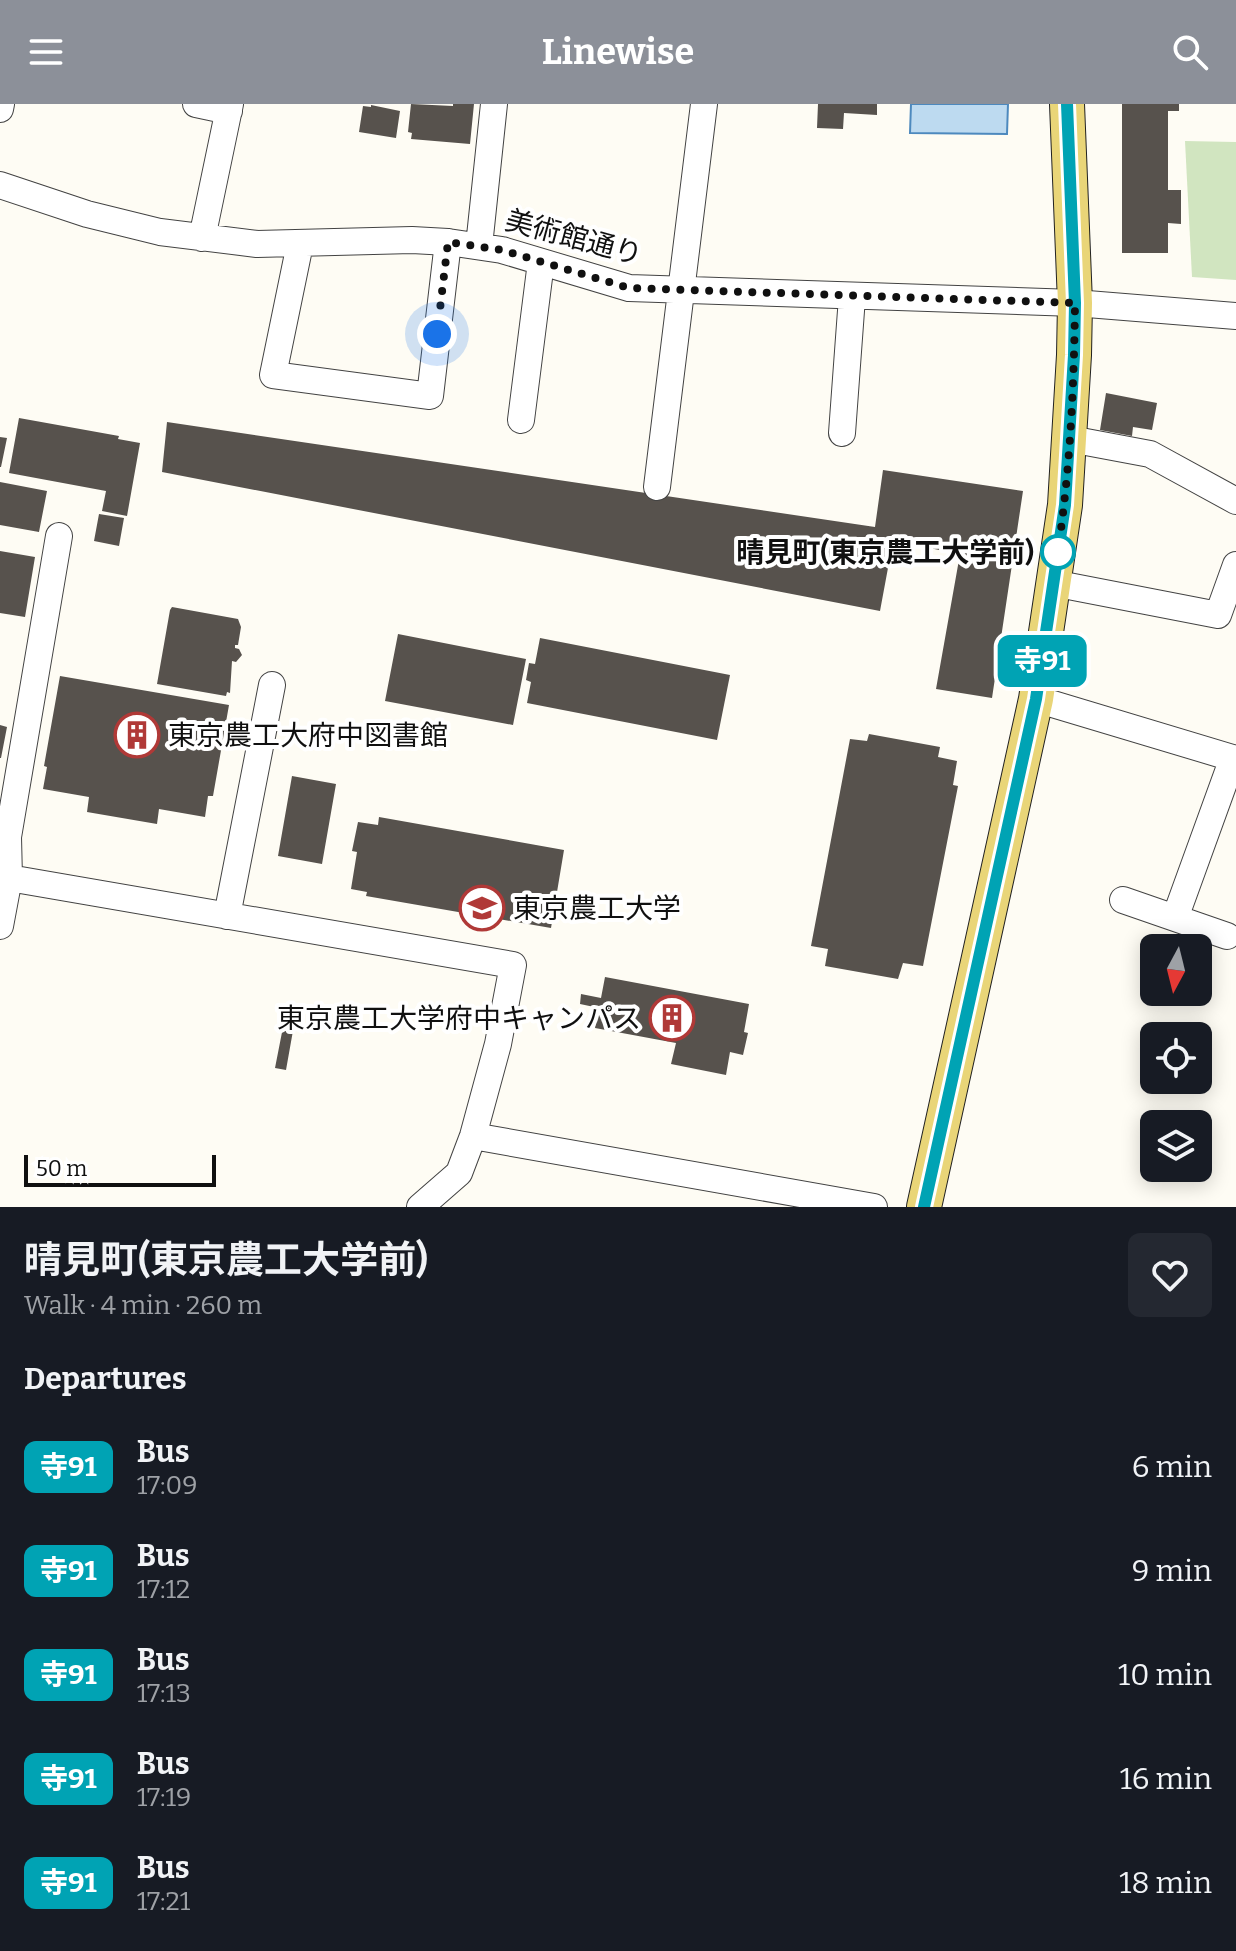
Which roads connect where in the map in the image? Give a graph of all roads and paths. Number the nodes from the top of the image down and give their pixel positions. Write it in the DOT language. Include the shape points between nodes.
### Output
graph roads {
  1 [pos="196,104"];
  2 [pos="494,104"];
  3 [pos="704,104"];
  4 [pos="1067,104"];
  5 [pos="230,107"];
  6 [pos="0,185"];
  7 [pos="202,238"];
  8 [pos="448,242"];
  9 [pos="300,244"];
  10 [pos="479,246"];
  11 [pos="541,262"];
  12 [pos="681,291"];
  13 [pos="852,297"];
  14 [pos="1075,303"];
  15 [pos="1236,316"];
  16 [pos="521,420"];
  17 [pos="842,433"];
  18 [pos="1070,439"];
  19 [pos="657,487"];
  20 [pos="1236,501"];
  21 [pos="59,536"];
  22 [pos="1236,565"];
  23 [pos="1053,583"];
  24 [pos="272,685"];
  25 [pos="1036,699"];
  26 [pos="1235,758"];
  27 [pos="4,836"];
  28 [pos="9,878"];
  29 [pos="1123,900"];
  30 [pos="227,916"];
  31 [pos="1175,918"];
  32 [pos="0,926"];
  33 [pos="1227,936"];
  34 [pos="473,1136"];
  35 [pos="420,1207"];
  36 [pos="874,1207"];
  37 [pos="924,1207"];
  1 -- 5 [label="street"];
  2 -- 10 [label="street"];
  3 -- 12 [label="street"];
  4 -- 14 [label="main road"];
  5 -- 7 [label="street"];
  6 -- 7 [label="street, 美術館通り" via="87,214"];
  7 -- 9 [label="street, 美術館通り"];
  8 -- 9 [label="street, 美術館通り"];
  8 -- 9 [label="street" via="430,396 273,375"];
  8 -- 10 [label="street, 美術館通り"];
  10 -- 11 [label="street, 美術館通り"];
  11 -- 12 [label="street, 美術館通り" via="629,288"];
  11 -- 16 [label="street"];
  12 -- 13 [label="street, 美術館通り"];
  12 -- 19 [label="street"];
  13 -- 14 [label="street, 美術館通り"];
  13 -- 17 [label="street"];
  14 -- 15 [label="street, 美術館通り"];
  14 -- 18 [label="main road"];
  18 -- 20 [label="street" via="1150,454"];
  18 -- 23 [label="main road"];
  21 -- 27 [label="street"];
  22 -- 23 [label="street" via="1218,615"];
  23 -- 25 [label="main road"];
  24 -- 30 [label="street"];
  25 -- 26 [label="street"];
  25 -- 37 [label="main road"];
  26 -- 31 [label="street"];
  27 -- 28 [label="street"];
  28 -- 30 [label="street"];
  28 -- 32 [label="street"];
  29 -- 31 [label="street"];
  30 -- 34 [label="street" via="513,965"];
  31 -- 33 [label="street"];
  34 -- 35 [label="street" via="459,1173"];
  34 -- 36 [label="street"];
}
